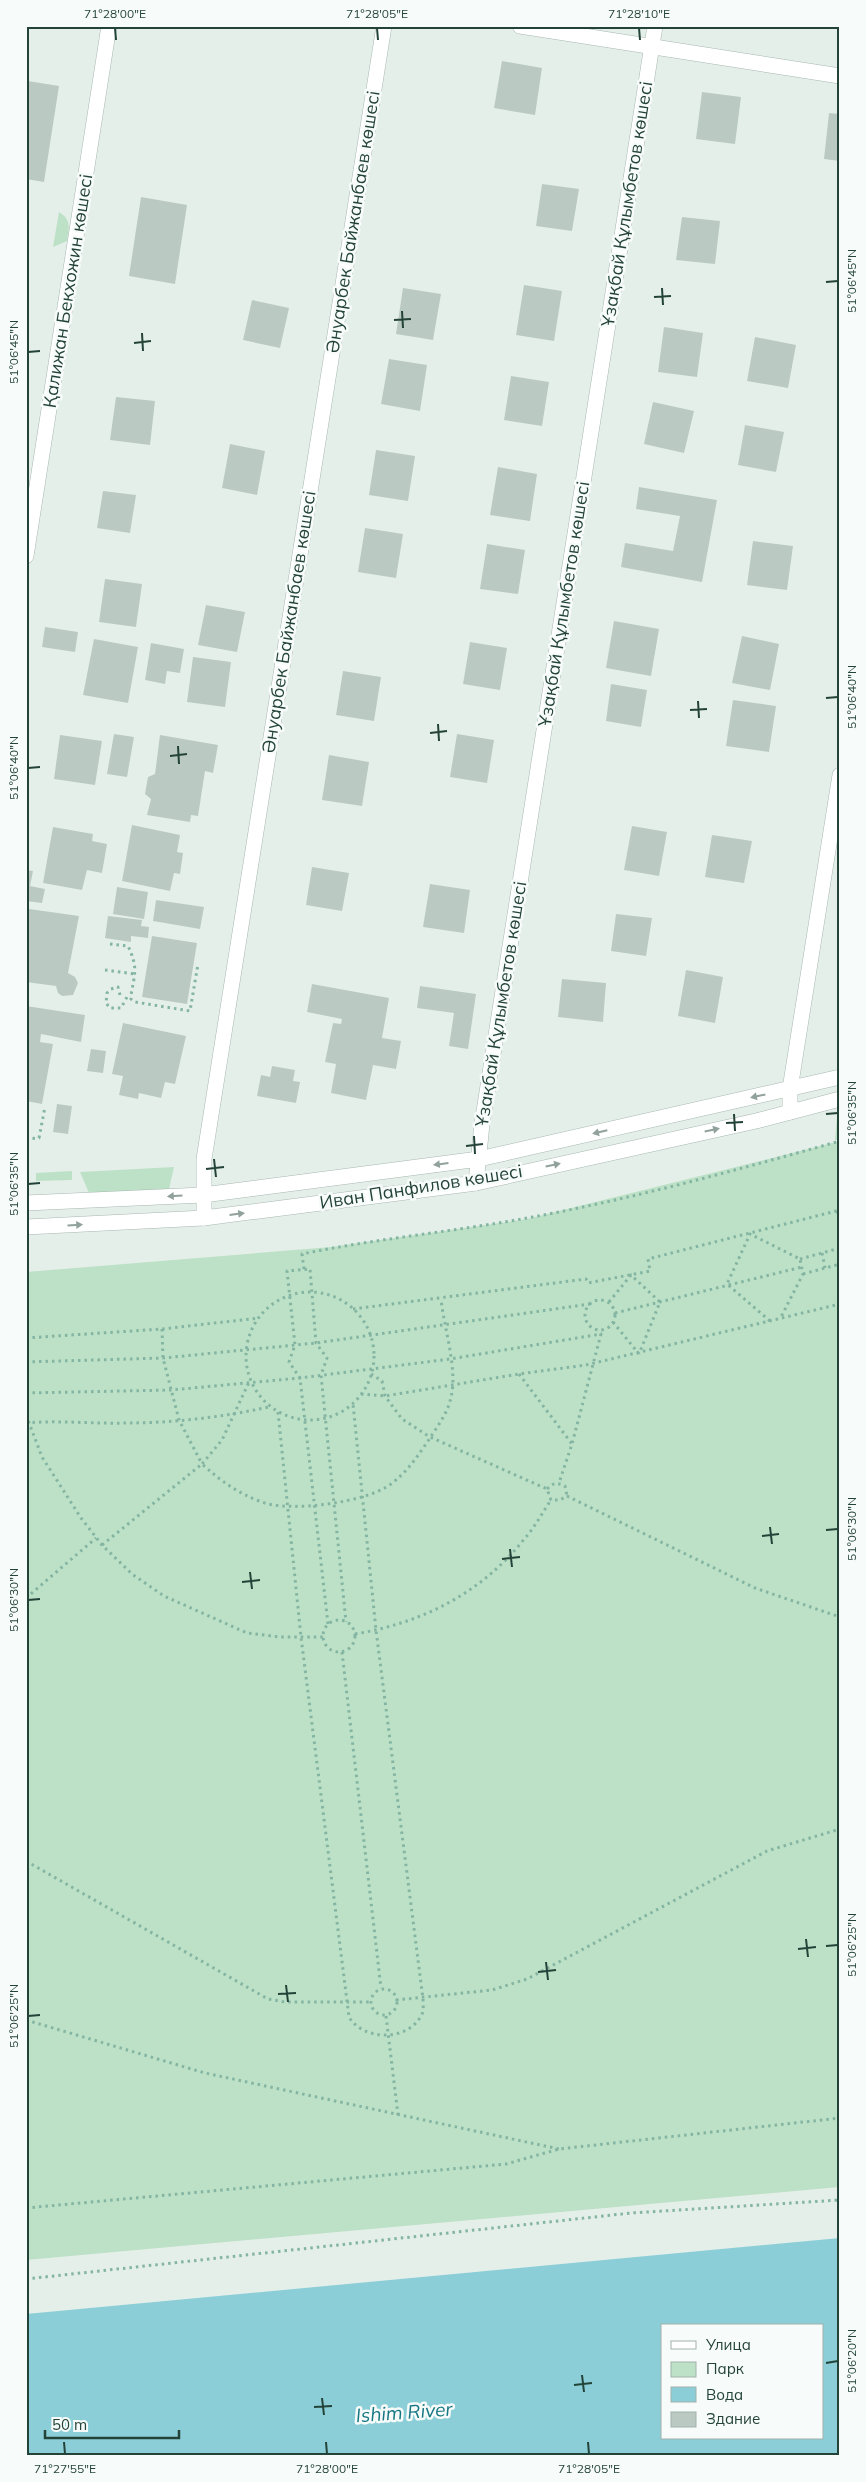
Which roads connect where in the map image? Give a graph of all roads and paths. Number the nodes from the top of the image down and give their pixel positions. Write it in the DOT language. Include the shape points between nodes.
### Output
graph roads {
  1 [pos="110,26"];
  2 [pos="384,26"];
  3 [pos="520,26"];
  4 [pos="655,26"];
  5 [pos="652,47"];
  6 [pos="840,76"];
  7 [pos="26,556"];
  8 [pos="840,775"];
  9 [pos="110,944"];
  10 [pos="198,964"];
  11 [pos="105,970"];
  12 [pos="135,974"];
  13 [pos="120,995"];
  14 [pos="131,997"];
  15 [pos="840,1077"];
  16 [pos="790,1090"];
  17 [pos="840,1099"];
  18 [pos="44,1107"];
  19 [pos="790,1112"];
  20 [pos="26,1139"];
  21 [pos="840,1141"];
  22 [pos="479,1159"];
  23 [pos="476,1182"];
  24 [pos="203,1195"];
  25 [pos="26,1204"];
  26 [pos="838,1211"];
  27 [pos="204,1218"];
  28 [pos="840,1222"];
  29 [pos="26,1227"];
  30 [pos="750,1234"];
  31 [pos="840,1248"];
  32 [pos="822,1253"];
  33 [pos="800,1259"];
  34 [pos="840,1264"];
  35 [pos="802,1267"];
  36 [pos="825,1268"];
  37 [pos="304,1269"];
  38 [pos="803,1274"];
  39 [pos="631,1275"];
  40 [pos="727,1284"];
  41 [pos="312,1292"];
  42 [pos="290,1296"];
  43 [pos="441,1299"];
  44 [pos="609,1302"];
  45 [pos="660,1302"];
  46 [pos="590,1304"];
  47 [pos="840,1304"];
  48 [pos="353,1309"];
  49 [pos="615,1313"];
  50 [pos="258,1318"];
  51 [pos="780,1319"];
  52 [pos="612,1322"];
  53 [pos="770,1322"];
  54 [pos="444,1326"];
  55 [pos="162,1330"];
  56 [pos="601,1332"];
  57 [pos="370,1336"];
  58 [pos="26,1338"];
  59 [pos="316,1343"];
  60 [pos="295,1345"];
  61 [pos="246,1350"];
  62 [pos="639,1354"];
  63 [pos="163,1358"];
  64 [pos="450,1359"];
  65 [pos="26,1362"];
  66 [pos="591,1364"];
  67 [pos="373,1369"];
  68 [pos="372,1374"];
  69 [pos="519,1374"];
  70 [pos="321,1375"];
  71 [pos="300,1378"];
  72 [pos="249,1382"];
  73 [pos="453,1386"];
  74 [pos="171,1390"];
  75 [pos="26,1393"];
  76 [pos="361,1394"];
  77 [pos="385,1396"];
  78 [pos="353,1404"];
  79 [pos="270,1407"];
  80 [pos="278,1412"];
  81 [pos="234,1414"];
  82 [pos="26,1415"];
  83 [pos="326,1418"];
  84 [pos="179,1420"];
  85 [pos="305,1420"];
  86 [pos="28,1423"];
  87 [pos="430,1437"];
  88 [pos="572,1444"];
  89 [pos="202,1464"];
  90 [pos="559,1483"];
  91 [pos="547,1489"];
  92 [pos="567,1496"];
  93 [pos="362,1498"];
  94 [pos="551,1500"];
  95 [pos="335,1502"];
  96 [pos="315,1505"];
  97 [pos="287,1506"];
  98 [pos="96,1538"];
  99 [pos="102,1545"];
  100 [pos="26,1598"];
  101 [pos="840,1618"];
  102 [pos="346,1622"];
  103 [pos="328,1624"];
  104 [pos="376,1630"];
  105 [pos="355,1634"];
  106 [pos="301,1637"];
  107 [pos="323,1637"];
  108 [pos="342,1652"];
  109 [pos="840,1829"];
  110 [pos="26,1861"];
  111 [pos="382,1988"];
  112 [pos="423,1999"];
  113 [pos="396,2000"];
  114 [pos="346,2002"];
  115 [pos="371,2002"];
  116 [pos="386,2016"];
  117 [pos="26,2020"];
  118 [pos="388,2035"];
  119 [pos="398,2115"];
  120 [pos="840,2118"];
  121 [pos="559,2149"];
  122 [pos="840,2200"];
  123 [pos="26,2208"];
  124 [pos="26,2278"];
  1 -- 7 [label="street, Қалижан Бекхожин көшесі"];
  2 -- 24 [label="street, Әнуарбек Байжанбаев көшесі" via="206,1149"];
  3 -- 5 [label="street"];
  4 -- 5 [label="street, Ұзақбай Құлымбетов көшесі"];
  5 -- 6 [label="street"];
  5 -- 22 [label="street, Ұзақбай Құлымбетов көшесі"];
  8 -- 16 [label="street"];
  9 -- 12 [label="path" via="128,946 137,968"];
  10 -- 14 [label="path" via="190,1011 135,1002"];
  11 -- 12 [label="path"];
  12 -- 14 [label="path"];
  13 -- 14 [label="path" via="118,987 107,993 106,1003 110,1008 121,1008 127,997"];
  15 -- 16 [label="street, Иван Панфилов көшесі"];
  16 -- 19 [label="street"];
  16 -- 22 [label="street, Иван Панфилов көшесі, one-way"];
  17 -- 19 [label="street, Иван Панфилов көшесі"];
  18 -- 20 [label="path" via="39,1138"];
  23 -- 19 [label="street, Иван Панфилов көшесі, one-way"];
  21 -- 37 [label="path" via="674,1187 538,1216 302,1254"];
  22 -- 23 [label="street, Ұзақбай Құлымбетов көшесі"];
  22 -- 24 [label="street, Иван Панфилов көшесі, one-way"];
  27 -- 23 [label="street, Иван Панфилов көшесі, one-way"];
  24 -- 25 [label="street, Иван Панфилов көшесі, one-way"];
  24 -- 27 [label="street, Әнуарбек Байжанбаев көшесі"];
  26 -- 28 [label="path"];
  26 -- 30 [label="path"];
  29 -- 27 [label="street, Иван Панфилов көшесі, one-way"];
  30 -- 33 [label="path"];
  30 -- 39 [label="path" via="648,1259 650,1271"];
  30 -- 40 [label="path"];
  31 -- 32 [label="path"];
  32 -- 33 [label="path"];
  32 -- 36 [label="path"];
  33 -- 35 [label="path"];
  34 -- 36 [label="path"];
  35 -- 38 [label="path"];
  35 -- 40 [label="path"];
  36 -- 38 [label="path"];
  37 -- 41 [label="path" via="310,1269"];
  37 -- 42 [label="path" via="287,1271"];
  38 -- 51 [label="path"];
  39 -- 43 [label="path" via="588,1283 586,1279"];
  39 -- 44 [label="path"];
  39 -- 45 [label="path"];
  40 -- 45 [label="path"];
  40 -- 53 [label="path"];
  41 -- 42 [label="path"];
  41 -- 48 [label="path" via="336,1298"];
  41 -- 59 [label="path"];
  42 -- 50 [label="path" via="279,1300"];
  42 -- 60 [label="path"];
  43 -- 48 [label="path"];
  43 -- 54 [label="path"];
  44 -- 46 [label="path" via="599,1300"];
  44 -- 49 [label="path"];
  45 -- 49 [label="path"];
  45 -- 62 [label="path"];
  46 -- 54 [label="path"];
  46 -- 56 [label="path" via="586,1312 587,1321"];
  47 -- 51 [label="path"];
  48 -- 57 [label="path"];
  49 -- 52 [label="path"];
  50 -- 55 [label="path"];
  50 -- 61 [label="path"];
  51 -- 53 [label="path"];
  52 -- 56 [label="path"];
  52 -- 62 [label="path"];
  53 -- 62 [label="path"];
  54 -- 57 [label="path"];
  54 -- 64 [label="path"];
  55 -- 58 [label="path"];
  55 -- 63 [label="path"];
  56 -- 64 [label="path"];
  56 -- 66 [label="path"];
  57 -- 59 [label="path"];
  57 -- 67 [label="path" via="374,1352"];
  59 -- 60 [label="path"];
  59 -- 70 [label="path" via="327,1358"];
  60 -- 61 [label="path"];
  60 -- 71 [label="path" via="289,1362"];
  61 -- 63 [label="path"];
  61 -- 72 [label="path"];
  62 -- 66 [label="path"];
  63 -- 65 [label="path"];
  63 -- 74 [label="path"];
  64 -- 67 [label="path"];
  64 -- 73 [label="path"];
  66 -- 69 [label="path"];
  66 -- 88 [label="path"];
  67 -- 68 [label="path"];
  67 -- 70 [label="path"];
  68 -- 76 [label="path"];
  68 -- 77 [label="path" via="382,1381"];
  69 -- 73 [label="path"];
  69 -- 88 [label="path"];
  70 -- 71 [label="path"];
  70 -- 83 [label="path"];
  71 -- 72 [label="path"];
  71 -- 85 [label="path"];
  72 -- 74 [label="path"];
  72 -- 79 [label="path"];
  72 -- 81 [label="path"];
  73 -- 77 [label="path"];
  73 -- 87 [label="path" via="446,1413"];
  74 -- 75 [label="path"];
  74 -- 84 [label="path"];
  76 -- 77 [label="path"];
  76 -- 78 [label="path"];
  77 -- 87 [label="path" via="402,1419"];
  78 -- 83 [label="path"];
  78 -- 93 [label="path"];
  79 -- 80 [label="path"];
  79 -- 81 [label="path"];
  80 -- 85 [label="path"];
  80 -- 97 [label="path"];
  81 -- 84 [label="path"];
  81 -- 89 [label="path" via="222,1440"];
  82 -- 86 [label="path"];
  83 -- 85 [label="path"];
  83 -- 95 [label="path"];
  84 -- 86 [label="path"];
  84 -- 89 [label="path"];
  85 -- 96 [label="path"];
  86 -- 98 [label="path" via="42,1456"];
  87 -- 91 [label="path"];
  87 -- 93 [label="path" via="412,1466 390,1485"];
  88 -- 90 [label="path"];
  89 -- 97 [label="path" via="226,1486 264,1503"];
  89 -- 99 [label="path"];
  90 -- 91 [label="path"];
  90 -- 92 [label="path" via="565,1486"];
  91 -- 94 [label="path"];
  92 -- 94 [label="path"];
  92 -- 101 [label="path" via="755,1588"];
  93 -- 95 [label="path"];
  93 -- 104 [label="path"];
  94 -- 104 [label="path" via="519,1545 495,1571 460,1597 411,1621"];
  95 -- 96 [label="path"];
  95 -- 102 [label="path"];
  96 -- 97 [label="path"];
  96 -- 103 [label="path"];
  97 -- 106 [label="path"];
  98 -- 99 [label="path"];
  98 -- 100 [label="path"];
  99 -- 106 [label="path" via="132,1574 164,1596 212,1619 247,1633"];
  102 -- 103 [label="path" via="336,1620"];
  102 -- 105 [label="path"];
  103 -- 107 [label="path"];
  104 -- 105 [label="path"];
  104 -- 112 [label="path"];
  105 -- 108 [label="path" via="352,1645"];
  106 -- 107 [label="path"];
  106 -- 114 [label="path"];
  107 -- 108 [label="path" via="332,1651"];
  108 -- 111 [label="path"];
  109 -- 112 [label="path" via="767,1851 527,1979 492,1990"];
  110 -- 114 [label="path" via="268,1999"];
  111 -- 113 [label="path" via="393,1994"];
  111 -- 115 [label="path"];
  112 -- 113 [label="path"];
  112 -- 118 [label="path" via="422,2014 413,2026 402,2033"];
  113 -- 116 [label="path" via="395,2008"];
  114 -- 115 [label="path"];
  114 -- 118 [label="path" via="348,2017 353,2024 365,2032"];
  115 -- 116 [label="path" via="378,2016"];
  116 -- 118 [label="path"];
  117 -- 119 [label="path" via="205,2074"];
  118 -- 119 [label="path"];
  119 -- 121 [label="path"];
  120 -- 121 [label="path"];
  121 -- 123 [label="path" via="506,2164"];
  122 -- 124 [label="path" via="631,2213"];
}
